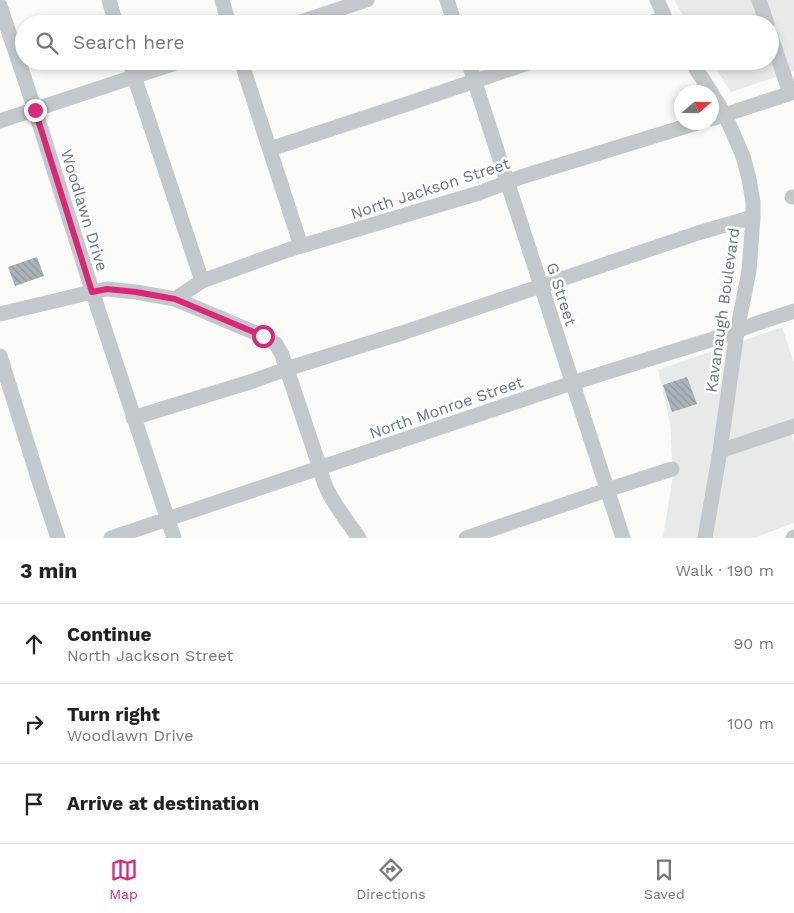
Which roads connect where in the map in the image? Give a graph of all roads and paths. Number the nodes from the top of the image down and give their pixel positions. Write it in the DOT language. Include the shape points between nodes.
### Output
graph roads {
  1 [pos="109,0"];
  2 [pos="222,0"];
  3 [pos="366,0"];
  4 [pos="446,0"];
  5 [pos="657,0"];
  6 [pos="759,0"];
  7 [pos="334,5"];
  8 [pos="0,6"];
  9 [pos="113,15"];
  10 [pos="226,15"];
  11 [pos="313,15"];
  12 [pos="452,15"];
  13 [pos="663,15"];
  14 [pos="764,15"];
  15 [pos="15,51"];
  16 [pos="779,58"];
  17 [pos="22,70"];
  18 [pos="132,70"];
  19 [pos="155,70"];
  20 [pos="244,70"];
  21 [pos="471,70"];
  22 [pos="507,70"];
  23 [pos="697,70"];
  24 [pos="134,77"];
  25 [pos="474,81"];
  26 [pos="706,85"];
  27 [pos="792,92"];
  28 [pos="35,110"];
  29 [pos="719,117"];
  30 [pos="719,119"];
  31 [pos="0,121"];
  32 [pos="674,130"];
  33 [pos="270,149"];
  34 [pos="507,182"];
  35 [pos="753,217"];
  36 [pos="301,246"];
  37 [pos="202,281"];
  38 [pos="541,287"];
  39 [pos="92,292"];
  40 [pos="175,299"];
  41 [pos="794,311"];
  42 [pos="0,314"];
  43 [pos="737,331"];
  44 [pos="0,356"];
  45 [pos="286,369"];
  46 [pos="572,383"];
  47 [pos="133,418"];
  48 [pos="794,426"];
  49 [pos="720,451"];
  50 [pos="320,468"];
  51 [pos="672,469"];
  52 [pos="607,490"];
  53 [pos="167,519"];
  54 [pos="58,538"];
  55 [pos="111,538"];
  56 [pos="174,538"];
  57 [pos="359,538"];
  58 [pos="466,538"];
  59 [pos="623,538"];
  60 [pos="705,538"];
  1 -- 9 [label="street"];
  2 -- 10 [label="street"];
  3 -- 7 [label="street"];
  4 -- 12 [label="street"];
  5 -- 13 [label="street"];
  6 -- 14 [label="street"];
  7 -- 11 [label="street"];
  8 -- 15 [label="street, Woodlawn Drive"];
  16 -- 27 [label="street"];
  17 -- 28 [label="street, Woodlawn Drive"];
  18 -- 24 [label="street"];
  19 -- 24 [label="street"];
  20 -- 33 [label="street"];
  21 -- 25 [label="street, G Street"];
  22 -- 25 [label="street"];
  23 -- 26 [label="street, Kavanaugh Boulevard"];
  24 -- 28 [label="street"];
  24 -- 37 [label="street"];
  25 -- 33 [label="street"];
  25 -- 34 [label="street, G Street"];
  27 -- 29 [label="street"];
  28 -- 31 [label="street"];
  28 -- 39 [label="street, Woodlawn Drive"];
  30 -- 35 [label="street, Kavanaugh Boulevard" via="743,156"];
  32 -- 34 [label="street, North Jackson Street"];
  33 -- 36 [label="street"];
  34 -- 36 [label="street, North Jackson Street"];
  34 -- 38 [label="street, G Street"];
  35 -- 38 [label="street"];
  35 -- 43 [label="street, Kavanaugh Boulevard" via="749,271"];
  36 -- 37 [label="street, North Jackson Street"];
  37 -- 40 [label="street, North Jackson Street"];
  38 -- 45 [label="street"];
  38 -- 46 [label="street, G Street"];
  39 -- 40 [label="street" via="107,289"];
  39 -- 42 [label="street"];
  39 -- 47 [label="street, Woodlawn Drive"];
  40 -- 45 [label="street" via="276,344"];
  41 -- 43 [label="street, North Monroe Street"];
  43 -- 46 [label="street, North Monroe Street"];
  43 -- 49 [label="street, Kavanaugh Boulevard"];
  44 -- 54 [label="street"];
  45 -- 47 [label="street"];
  45 -- 50 [label="street"];
  46 -- 50 [label="street, North Monroe Street"];
  46 -- 52 [label="street, G Street"];
  47 -- 53 [label="street, Woodlawn Drive"];
  48 -- 49 [label="street"];
  49 -- 60 [label="street, Kavanaugh Boulevard"];
  50 -- 53 [label="street, North Monroe Street"];
  50 -- 57 [label="street" via="322,481"];
  51 -- 52 [label="street"];
  52 -- 58 [label="street"];
  52 -- 59 [label="street, G Street"];
  53 -- 55 [label="street, North Monroe Street"];
  53 -- 56 [label="street, Woodlawn Drive"];
}
